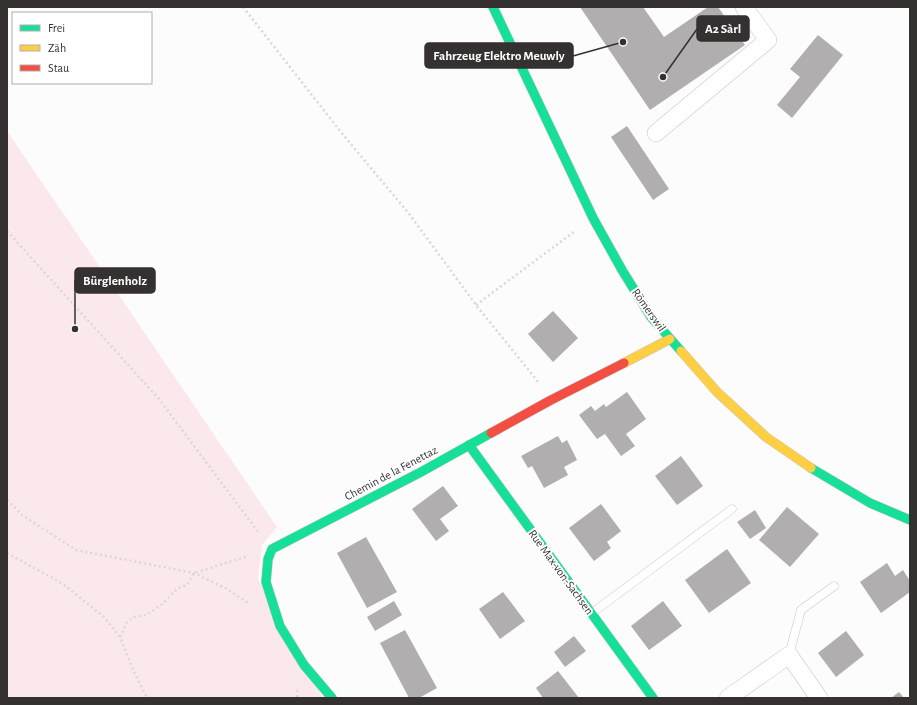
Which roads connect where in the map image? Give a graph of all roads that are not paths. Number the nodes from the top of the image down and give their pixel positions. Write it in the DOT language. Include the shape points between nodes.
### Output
graph roads {
  1 [pos="494,7"];
  2 [pos="744,7"];
  3 [pos="656,134"];
  4 [pos="670,339"];
  5 [pos="469,445"];
  6 [pos="732,509"];
  7 [pos="910,520"];
  8 [pos="834,586"];
  9 [pos="592,614"];
  10 [pos="789,655"];
  11 [pos="332,698"];
  12 [pos="653,698"];
  13 [pos="728,698"];
  14 [pos="819,698"];
  1 -- 4 [label="street, Römerswil" via="593,218 651,317"];
  2 -- 3 [label="street" via="768,40"];
  4 -- 5 [label="street, Chemin de la Fenettaz"];
  4 -- 7 [label="street, Römerswil" via="717,392 766,437 818,474 870,503"];
  5 -- 9 [label="street, Rue Max-von-Sachsen"];
  5 -- 11 [label="street, Chemin de la Fenettaz" via="272,549 268,559 266,582 280,626 304,665"];
  6 -- 9 [label="lane"];
  8 -- 10 [label="lane" via="801,610"];
  9 -- 12 [label="street, Rue Max-von-Sachsen"];
  10 -- 13 [label="street"];
  10 -- 14 [label="street"];
}
